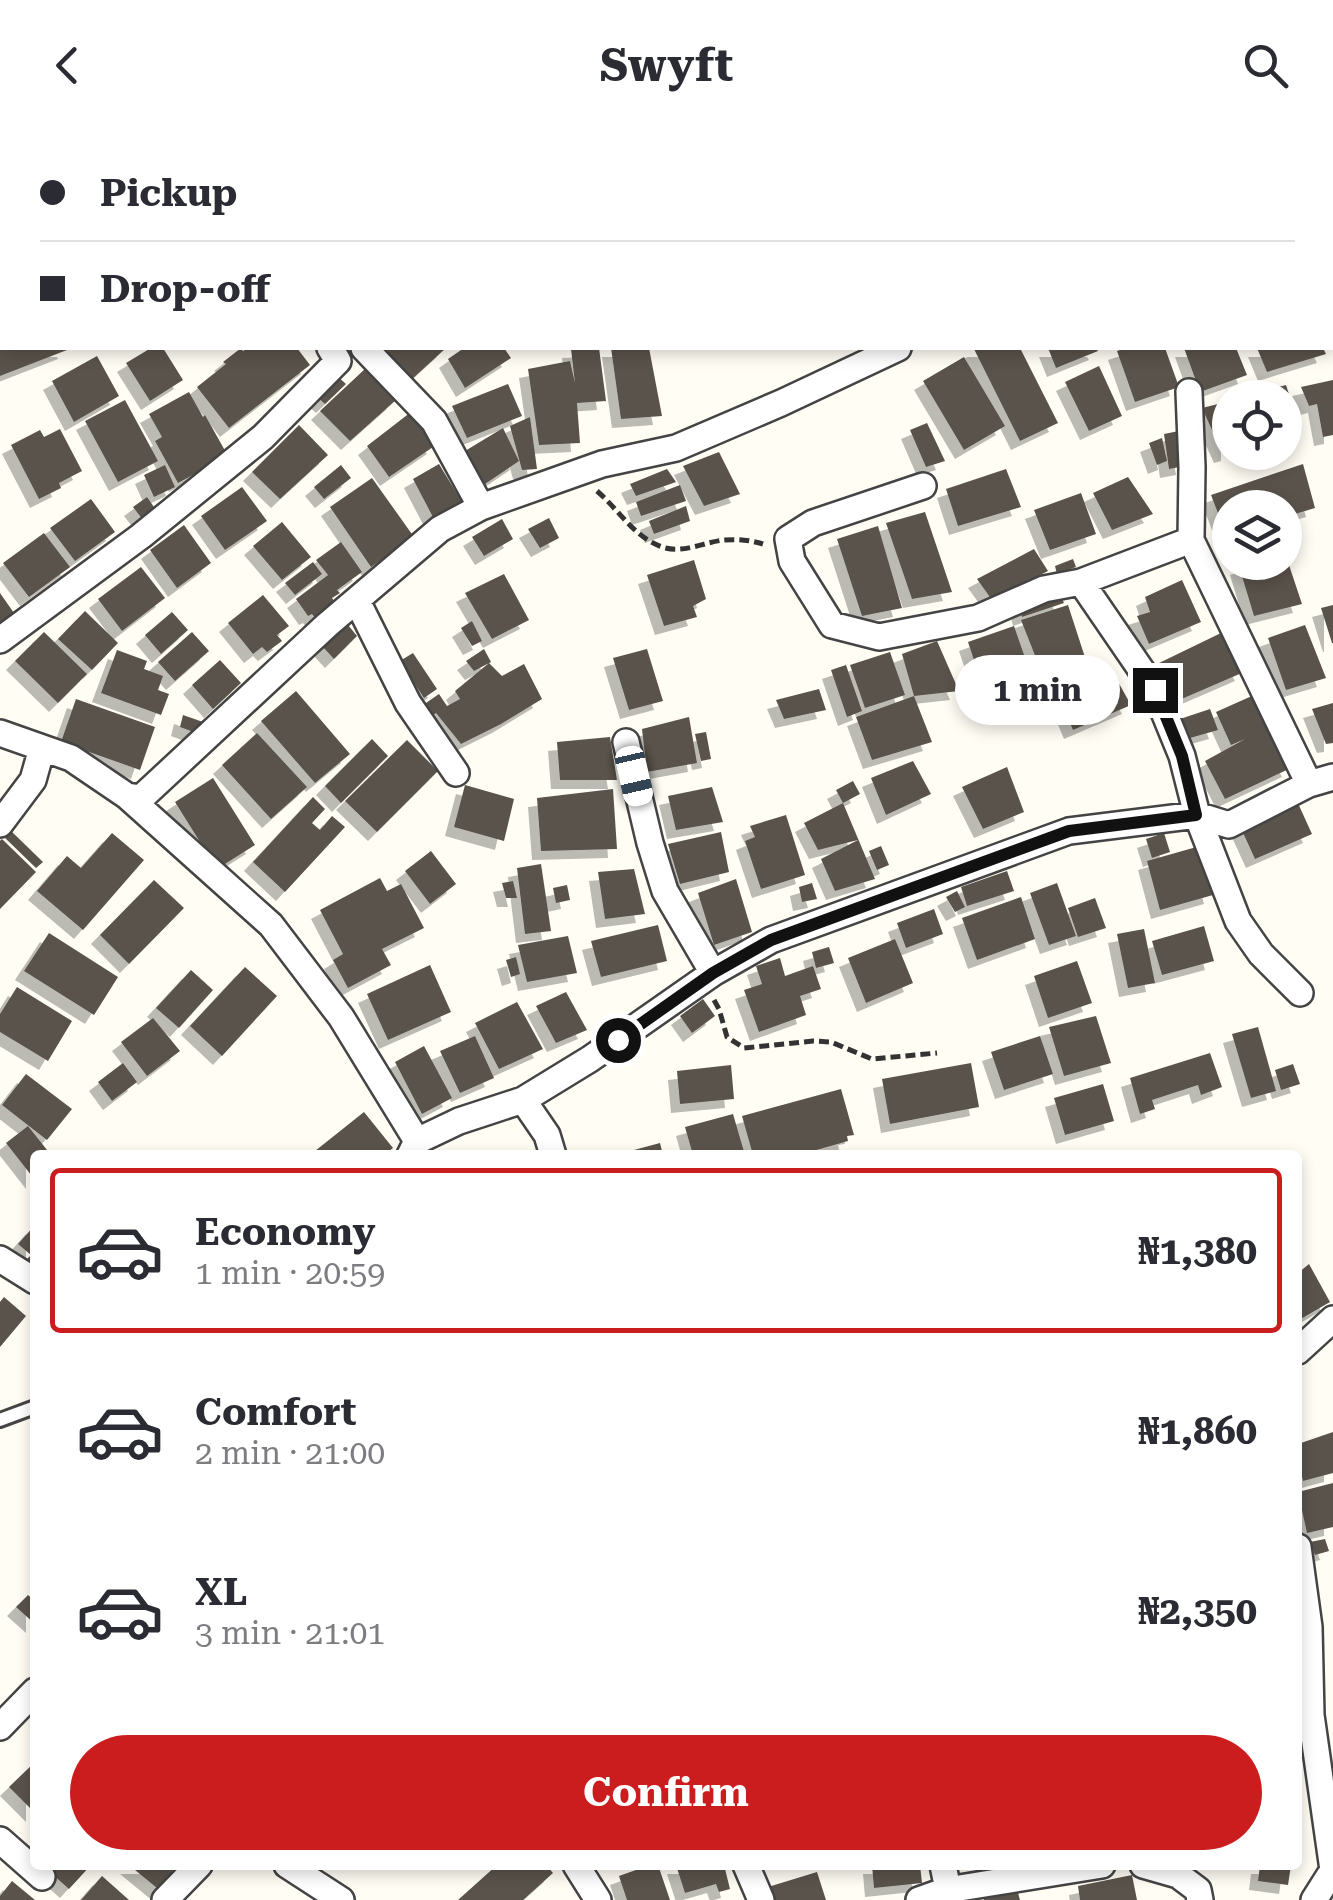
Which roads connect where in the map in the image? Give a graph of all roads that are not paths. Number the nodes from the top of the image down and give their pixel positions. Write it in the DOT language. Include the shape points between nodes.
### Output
graph roads {
  1 [pos="366,350"];
  2 [pos="894,350"];
  3 [pos="340,352"];
  4 [pos="1188,392"];
  5 [pos="923,486"];
  6 [pos="481,507"];
  7 [pos="1191,540"];
  8 [pos="1082,582"];
  9 [pos="357,601"];
  10 [pos="0,640"];
  11 [pos="0,733"];
  12 [pos="626,742"];
  13 [pos="42,748"];
  14 [pos="456,773"];
  15 [pos="1321,780"];
  16 [pos="128,796"];
  17 [pos="1196,815"];
  18 [pos="0,824"];
  19 [pos="708,977"];
  20 [pos="1300,994"];
  21 [pos="522,1100"];
  22 [pos="413,1148"];
  23 [pos="552,1150"];
  24 [pos="0,1259"];
  25 [pos="30,1279"];
  26 [pos="1333,1319"];
  27 [pos="1302,1347"];
  28 [pos="30,1410"];
  29 [pos="0,1420"];
  30 [pos="1302,1579"];
  31 [pos="30,1696"];
  32 [pos="1304,1715"];
  33 [pos="0,1727"];
  34 [pos="0,1840"];
  35 [pos="30,1866"];
  36 [pos="34,1870"];
  37 [pos="195,1870"];
  38 [pos="294,1870"];
  39 [pos="579,1870"];
  40 [pos="748,1870"];
  41 [pos="1063,1870"];
  42 [pos="1160,1870"];
  43 [pos="1333,1870"];
  44 [pos="42,1877"];
  45 [pos="947,1885"];
  46 [pos="164,1900"];
  47 [pos="341,1900"];
  48 [pos="598,1900"];
  49 [pos="761,1900"];
  50 [pos="919,1900"];
  51 [pos="1200,1900"];
  52 [pos="1314,1900"];
  1 -- 6 [label="street" via="434,421"];
  2 -- 6 [label="street" via="676,448 602,464"];
  3 -- 10 [label="street" via="262,437"];
  4 -- 7 [label="street"];
  5 -- 8 [label="street" via="788,539 792,561 832,625 879,637 978,618 1044,589"];
  6 -- 9 [label="street" via="440,529"];
  7 -- 8 [label="street"];
  7 -- 15 [label="street"];
  8 -- 17 [label="street" via="1155,690 1182,756"];
  9 -- 14 [label="street" via="408,703"];
  9 -- 16 [label="street" via="141,798"];
  11 -- 13 [label="street"];
  12 -- 19 [label="street" via="665,891"];
  13 -- 16 [label="street" via="71,758"];
  13 -- 18 [label="street" via="34,780"];
  15 -- 17 [label="street" via="1229,825"];
  16 -- 22 [label="street" via="271,925 341,1018"];
  17 -- 19 [label="street" via="1069,831 771,940"];
  17 -- 20 [label="street" via="1238,921"];
  19 -- 21 [label="street"];
  21 -- 22 [label="street" via="459,1122"];
  21 -- 23 [label="street"];
  24 -- 25 [label="street"];
  26 -- 27 [label="street"];
  28 -- 29 [label="lane"];
  30 -- 32 [label="street" via="1308,1627"];
  31 -- 33 [label="street"];
  32 -- 43 [label="street"];
  34 -- 35 [label="street"];
  36 -- 44 [label="street"];
  37 -- 46 [label="street"];
  38 -- 47 [label="street"];
  39 -- 48 [label="street"];
  40 -- 49 [label="street"];
  41 -- 45 [label="street"];
  42 -- 51 [label="street" via="1198,1890"];
  43 -- 52 [label="street"];
  45 -- 50 [label="street"];
}
